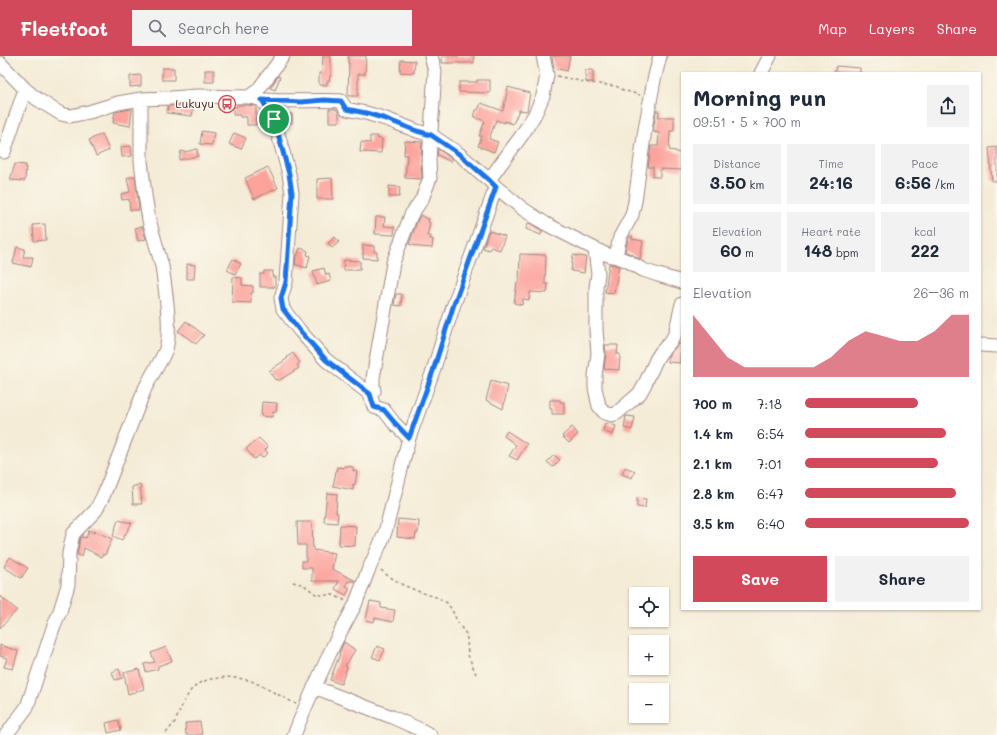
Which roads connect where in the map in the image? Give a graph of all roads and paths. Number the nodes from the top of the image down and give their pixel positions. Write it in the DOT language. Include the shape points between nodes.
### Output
graph roads {
  1 [pos="283,56"];
  2 [pos="430,56"];
  3 [pos="543,56"];
  4 [pos="660,56"];
  5 [pos="770,56"];
  6 [pos="0,63"];
  7 [pos="762,72"];
  8 [pos="547,75"];
  9 [pos="24,89"];
  10 [pos="249,97"];
  11 [pos="141,99"];
  12 [pos="651,99"];
  13 [pos="262,100"];
  14 [pos="431,135"];
  15 [pos="4,152"];
  16 [pos="492,184"];
  17 [pos="595,250"];
  18 [pos="614,256"];
  19 [pos="681,282"];
  20 [pos="681,308"];
  21 [pos="981,345"];
  22 [pos="997,346"];
  23 [pos="370,394"];
  24 [pos="409,438"];
  25 [pos="372,562"];
  26 [pos="293,582"];
  27 [pos="355,605"];
  28 [pos="476,674"];
  29 [pos="314,687"];
  30 [pos="305,708"];
  31 [pos="166,733"];
  32 [pos="6,735"];
  33 [pos="294,735"];
  34 [pos="430,735"];
  1 -- 10 [label="street" via="258,90"];
  2 -- 14 [label="street" via="435,71"];
  3 -- 8 [label="street"];
  4 -- 12 [label="street"];
  5 -- 7 [label="street"];
  6 -- 9 [label="street"];
  8 -- 12 [label="path" via="616,86"];
  8 -- 16 [label="street" via="543,96 535,114"];
  9 -- 11 [label="street" via="61,114 70,116"];
  9 -- 15 [label="street"];
  10 -- 11 [label="street"];
  10 -- 13 [label="street"];
  11 -- 32 [label="street" via="141,161 147,208 162,266 168,323 166,349 148,381 96,510 73,534 69,553 68,585 60,612 27,707"];
  12 -- 18 [label="street" via="634,208"];
  13 -- 14 [label="street" via="341,101 346,109 373,115"];
  13 -- 23 [label="street" via="274,119 292,193 286,282 281,298 283,309 326,360"];
  14 -- 16 [label="street" via="459,154"];
  14 -- 23 [label="street" via="430,178 422,199 411,215 393,263 373,378 374,391"];
  16 -- 17 [label="street" via="546,224"];
  16 -- 24 [label="street" via="433,371"];
  17 -- 18 [label="street"];
  17 -- 20 [label="street" via="598,274 598,353 595,388 599,406 605,413 617,413 640,393 657,358 675,334"];
  18 -- 19 [label="street" via="643,270"];
  21 -- 22 [label="street"];
  23 -- 24 [label="street" via="374,407 384,410"];
  24 -- 25 [label="street" via="386,529"];
  25 -- 27 [label="street"];
  25 -- 28 [label="path" via="403,585 447,603 466,634 468,654"];
  26 -- 27 [label="path" via="304,585 317,595 333,595"];
  27 -- 29 [label="street"];
  29 -- 30 [label="street"];
  29 -- 34 [label="street" via="392,717"];
  30 -- 31 [label="path" via="254,682 228,677 211,679 201,682 191,690 175,722"];
  30 -- 33 [label="street"];
}
